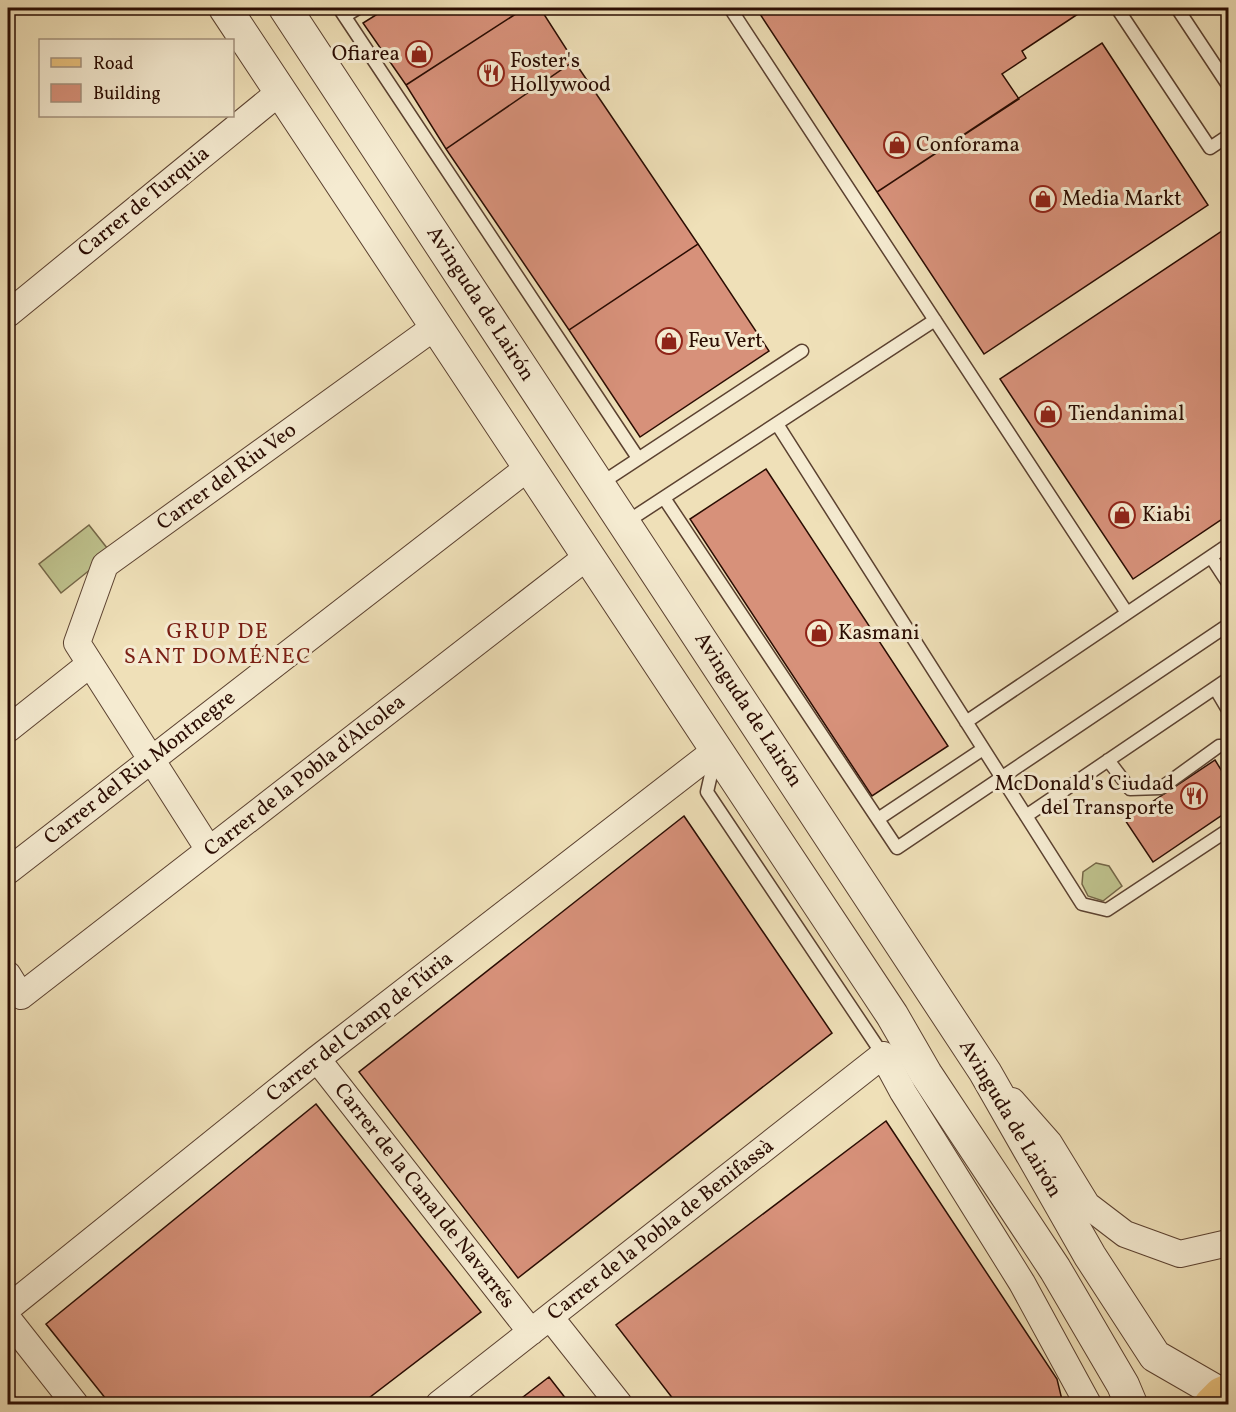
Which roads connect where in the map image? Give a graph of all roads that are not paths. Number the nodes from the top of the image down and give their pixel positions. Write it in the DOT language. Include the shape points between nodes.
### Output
graph roads {
  1 [pos="225,8"];
  2 [pos="285,8"];
  3 [pos="358,8"];
  4 [pos="729,8"];
  5 [pos="1117,8"];
  6 [pos="1177,8"];
  7 [pos="342,12"];
  8 [pos="1228,85"];
  9 [pos="281,91"];
  10 [pos="1228,136"];
  11 [pos="8,314"];
  12 [pos="934,320"];
  13 [pos="436,326"];
  14 [pos="802,351"];
  15 [pos="777,424"];
  16 [pos="639,458"];
  17 [pos="529,467"];
  18 [pos="599,484"];
  19 [pos="664,498"];
  20 [pos="625,523"];
  21 [pos="1228,545"];
  22 [pos="588,556"];
  23 [pos="1211,556"];
  24 [pos="1228,583"];
  25 [pos="1127,613"];
  26 [pos="1228,625"];
  27 [pos="90,664"];
  28 [pos="1228,679"];
  29 [pos="1215,688"];
  30 [pos="1228,710"];
  31 [pos="966,722"];
  32 [pos="8,729"];
  33 [pos="1228,746"];
  34 [pos="983,749"];
  35 [pos="716,750"];
  36 [pos="151,760"];
  37 [pos="1108,760"];
  38 [pos="1002,777"];
  39 [pos="1026,816"];
  40 [pos="878,819"];
  41 [pos="1228,830"];
  42 [pos="209,850"];
  43 [pos="8,871"];
  44 [pos="12,991"];
  45 [pos="883,1055"];
  46 [pos="317,1059"];
  47 [pos="985,1072"];
  48 [pos="915,1083"];
  49 [pos="1228,1243"];
  50 [pos="8,1308"];
  51 [pos="8,1320"];
  52 [pos="540,1324"];
  53 [pos="1220,1397"];
  54 [pos="75,1404"];
  55 [pos="439,1404"];
  56 [pos="619,1404"];
  57 [pos="1088,1404"];
  58 [pos="1131,1404"];
  1 -- 9 [label="street, Avinguda de Lairón"];
  2 -- 18 [label="street, Avinguda de Lairón"];
  3 -- 7 [label="lane"];
  4 -- 12 [label="lane"];
  5 -- 10 [label="lane" via="1210,148"];
  6 -- 8 [label="lane"];
  7 -- 16 [label="lane"];
  9 -- 11 [label="street, Carrer de Turquia"];
  9 -- 13 [label="street, Avinguda de Lairón"];
  12 -- 15 [label="lane"];
  12 -- 25 [label="lane"];
  13 -- 17 [label="street, Avinguda de Lairón"];
  13 -- 27 [label="street, Carrer del Riu Veo" via="105,565 77,643"];
  14 -- 16 [label="lane"];
  15 -- 19 [label="lane"];
  15 -- 31 [label="lane"];
  16 -- 18 [label="lane"];
  17 -- 22 [label="street, Avinguda de Lairón"];
  17 -- 36 [label="street, Carrer del Riu Montnegre"];
  18 -- 20 [label="street, Avinguda de Lairón"];
  19 -- 20 [label="lane"];
  19 -- 40 [label="lane"];
  20 -- 47 [label="street, Avinguda de Lairón"];
  21 -- 23 [label="lane"];
  22 -- 35 [label="street, Avinguda de Lairón"];
  22 -- 42 [label="street, Carrer de la Pobla d'Alcolea"];
  23 -- 24 [label="lane"];
  23 -- 25 [label="lane"];
  25 -- 31 [label="lane"];
  26 -- 38 [label="lane"];
  27 -- 32 [label="street"];
  27 -- 36 [label="street"];
  28 -- 29 [label="lane"];
  29 -- 30 [label="lane"];
  29 -- 37 [label="lane"];
  31 -- 34 [label="lane"];
  33 -- 37 [label="lane" via="1219,746 1161,788 1130,789"];
  34 -- 38 [label="lane"];
  34 -- 40 [label="lane"];
  35 -- 45 [label="lane" via="707,792"];
  35 -- 46 [label="street, Carrer del Camp de Túria"];
  35 -- 48 [label="street, Avinguda de Lairón" via="892,1015"];
  36 -- 42 [label="street"];
  36 -- 43 [label="street, Carrer del Riu Montnegre"];
  37 -- 39 [label="lane"];
  38 -- 39 [label="lane"];
  38 -- 40 [label="lane" via="897,848"];
  39 -- 41 [label="lane" via="1082,904 1107,910"];
  42 -- 44 [label="street, Carrer de la Pobla d'Alcolea"];
  45 -- 48 [label="street, Avinguda de Lairón"];
  45 -- 52 [label="street, Carrer de la Pobla de Benifassà"];
  46 -- 50 [label="street, Carrer del Camp de Túria"];
  46 -- 52 [label="street, Carrer de la Canal de Navarrés"];
  47 -- 49 [label="street" via="1049,1143 1087,1205 1125,1234 1180,1254"];
  47 -- 53 [label="street, Avinguda de Lairón" via="1090,1256 1155,1356"];
  48 -- 57 [label="street, Avinguda de Lairón"];
  48 -- 58 [label="street, Avinguda de Lairón" via="1055,1269"];
  51 -- 54 [label="street"];
  52 -- 55 [label="street, Carrer de la Pobla de Benifassà"];
  52 -- 56 [label="street, Carrer de la Canal de Navarrés"];
}
